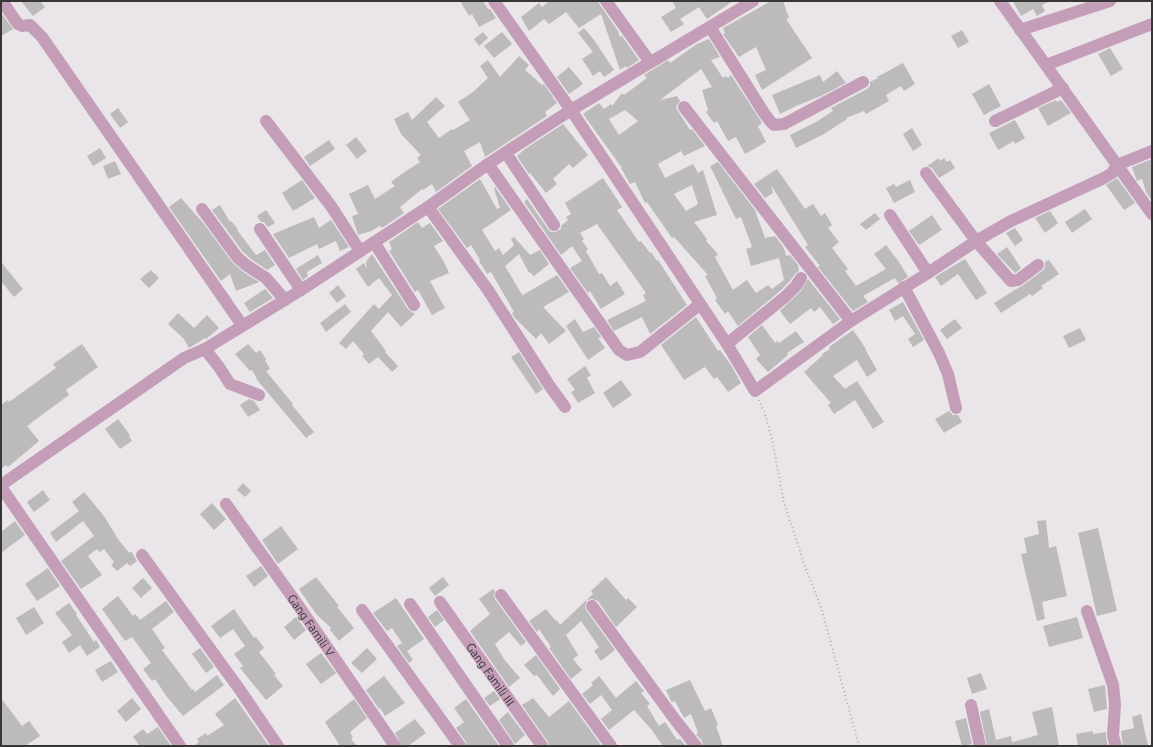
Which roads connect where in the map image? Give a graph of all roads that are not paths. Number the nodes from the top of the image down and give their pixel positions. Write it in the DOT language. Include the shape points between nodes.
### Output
graph roads {
  1 [pos="2,1"];
  2 [pos="494,1"];
  3 [pos="606,1"];
  4 [pos="753,1"];
  5 [pos="1000,1"];
  6 [pos="1110,1"];
  7 [pos="1152,24"];
  8 [pos="710,27"];
  9 [pos="1020,30"];
  10 [pos="650,62"];
  11 [pos="1046,65"];
  12 [pos="863,82"];
  13 [pos="1063,88"];
  14 [pos="684,107"];
  15 [pos="570,110"];
  16 [pos="266,121"];
  17 [pos="995,121"];
  18 [pos="1152,151"];
  19 [pos="506,153"];
  20 [pos="488,164"];
  21 [pos="1117,165"];
  22 [pos="926,173"];
  23 [pos="428,207"];
  24 [pos="202,209"];
  25 [pos="1151,211"];
  26 [pos="890,215"];
  27 [pos="554,225"];
  28 [pos="260,229"];
  29 [pos="976,241"];
  30 [pos="374,242"];
  31 [pos="360,251"];
  32 [pos="1038,265"];
  33 [pos="928,273"];
  34 [pos="801,278"];
  35 [pos="904,287"];
  36 [pos="301,290"];
  37 [pos="285,300"];
  38 [pos="414,305"];
  39 [pos="699,305"];
  40 [pos="851,321"];
  41 [pos="242,325"];
  42 [pos="727,344"];
  43 [pos="205,349"];
  44 [pos="259,395"];
  45 [pos="565,407"];
  46 [pos="956,408"];
  47 [pos="1,486"];
  48 [pos="226,504"];
  49 [pos="142,555"];
  50 [pos="501,595"];
  51 [pos="440,602"];
  52 [pos="410,604"];
  53 [pos="592,606"];
  54 [pos="362,610"];
  55 [pos="1087,611"];
  56 [pos="971,705"];
  57 [pos="180,746"];
  58 [pos="278,746"];
  59 [pos="395,746"];
  60 [pos="460,746"];
  61 [pos="508,746"];
  62 [pos="542,746"];
  63 [pos="611,746"];
  64 [pos="696,746"];
  65 [pos="980,746"];
  66 [pos="1116,746"];
  1 -- 41 [label="street" via="18,24 30,25 42,36"];
  2 -- 15 [label="street"];
  3 -- 10 [label="street"];
  4 -- 8 [label="street"];
  5 -- 9 [label="street"];
  6 -- 9 [label="street"];
  7 -- 11 [label="street"];
  8 -- 10 [label="street"];
  8 -- 12 [label="street" via="764,113 774,124 784,124"];
  9 -- 11 [label="street"];
  10 -- 15 [label="street"];
  11 -- 13 [label="street"];
  13 -- 17 [label="street"];
  13 -- 21 [label="street"];
  14 -- 40 [label="street"];
  15 -- 19 [label="street"];
  15 -- 39 [label="street"];
  16 -- 31 [label="street" via="331,206"];
  18 -- 21 [label="street"];
  19 -- 20 [label="street"];
  19 -- 27 [label="street"];
  20 -- 23 [label="street"];
  20 -- 39 [label="street" via="619,350 627,355 640,352"];
  21 -- 25 [label="street"];
  21 -- 29 [label="street" via="1112,173 1104,178 1011,221"];
  22 -- 29 [label="street"];
  23 -- 30 [label="street"];
  23 -- 45 [label="street" via="488,290"];
  24 -- 37 [label="street" via="237,257 266,278"];
  26 -- 33 [label="street"];
  28 -- 36 [label="street"];
  29 -- 32 [label="street" via="1011,281 1018,280"];
  29 -- 33 [label="street"];
  30 -- 31 [label="street"];
  30 -- 38 [label="street"];
  31 -- 36 [label="street"];
  33 -- 35 [label="street"];
  34 -- 42 [label="street" via="785,297"];
  35 -- 40 [label="street"];
  35 -- 46 [label="street" via="939,353 948,374"];
  36 -- 37 [label="street"];
  37 -- 41 [label="street"];
  39 -- 42 [label="street"];
  40 -- 42 [label="street" via="755,391"];
  41 -- 43 [label="street"];
  43 -- 44 [label="street" via="230,384"];
  43 -- 47 [label="street" via="184,358"];
  47 -- 57 [label="street"];
  48 -- 59 [label="street, Gang Famili V"];
  49 -- 58 [label="street"];
  50 -- 63 [label="street"];
  51 -- 62 [label="street, Gang Famili III"];
  52 -- 61 [label="street"];
  53 -- 64 [label="street"];
  54 -- 60 [label="street"];
  55 -- 66 [label="street" via="1113,685 1113,736"];
  56 -- 65 [label="street"];
}
